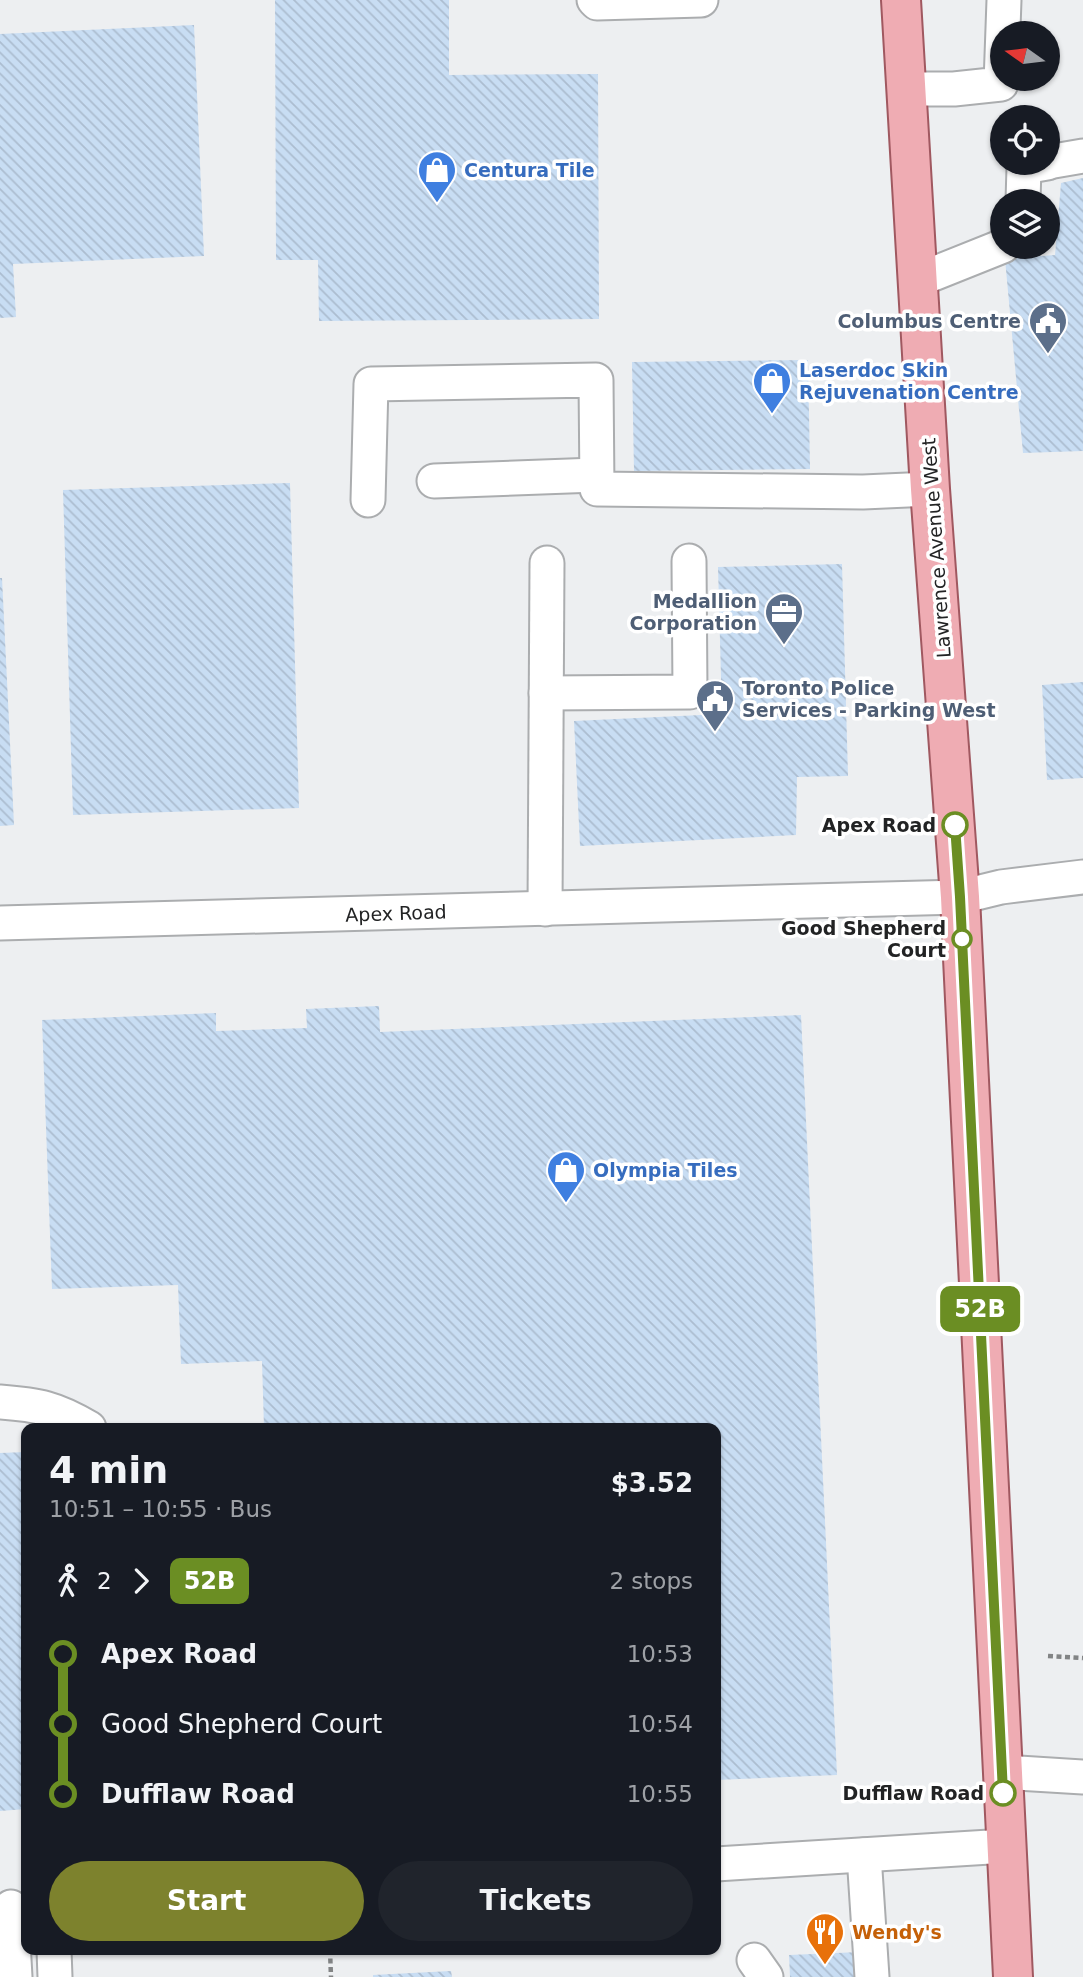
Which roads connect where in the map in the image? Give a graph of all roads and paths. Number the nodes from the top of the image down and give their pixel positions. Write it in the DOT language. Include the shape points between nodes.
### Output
graph roads {
  1 [pos="594,0"];
  2 [pos="701,0"];
  3 [pos="901,0"];
  4 [pos="1004,0"];
  5 [pos="906,89"];
  6 [pos="1068,156"];
  7 [pos="1023,189"];
  8 [pos="990,251"];
  9 [pos="918,280"];
  10 [pos="596,475"];
  11 [pos="434,481"];
  12 [pos="930,489"];
  13 [pos="368,499"];
  14 [pos="689,561"];
  15 [pos="547,563"];
  16 [pos="546,693"];
  17 [pos="1083,877"];
  18 [pos="960,897"];
  19 [pos="545,909"];
  20 [pos="0,923"];
  21 [pos="0,1402"];
  22 [pos="81,1423"];
  23 [pos="1048,1656"];
  24 [pos="1083,1658"];
  25 [pos="1002,1772"];
  26 [pos="1083,1777"];
  27 [pos="1006,1846"];
  28 [pos="864,1855"];
  29 [pos="721,1864"];
  30 [pos="12,1907"];
  31 [pos="54,1955"];
  32 [pos="330,1955"];
  33 [pos="15,1977"];
  34 [pos="55,1977"];
  35 [pos="331,1977"];
  36 [pos="872,1977"];
  37 [pos="1013,1977"];
  1 -- 2 [label="street"];
  3 -- 5 [label="main road, Lawrence Avenue West"];
  4 -- 5 [label="street" via="1001,84"];
  5 -- 9 [label="main road, Lawrence Avenue West"];
  6 -- 7 [label="street" via="1024,167"];
  8 -- 9 [label="street"];
  9 -- 12 [label="main road, Lawrence Avenue West"];
  10 -- 11 [label="street"];
  10 -- 12 [label="street" via="597,489"];
  10 -- 13 [label="street" via="596,380 371,384"];
  12 -- 18 [label="main road, Lawrence Avenue West"];
  14 -- 16 [label="street" via="690,692"];
  15 -- 16 [label="street"];
  16 -- 19 [label="street"];
  17 -- 18 [label="street"];
  18 -- 19 [label="street, Apex Road"];
  18 -- 25 [label="main road, Lawrence Avenue West"];
  19 -- 20 [label="street, Apex Road"];
  21 -- 22 [label="street" via="49,1408"];
  23 -- 24 [label="path"];
  25 -- 26 [label="street"];
  25 -- 27 [label="main road, Lawrence Avenue West"];
  27 -- 28 [label="street"];
  27 -- 37 [label="main road, Lawrence Avenue West"];
  28 -- 29 [label="street"];
  28 -- 36 [label="street"];
  30 -- 33 [label="street"];
  31 -- 34 [label="street"];
  32 -- 35 [label="path"];
}
